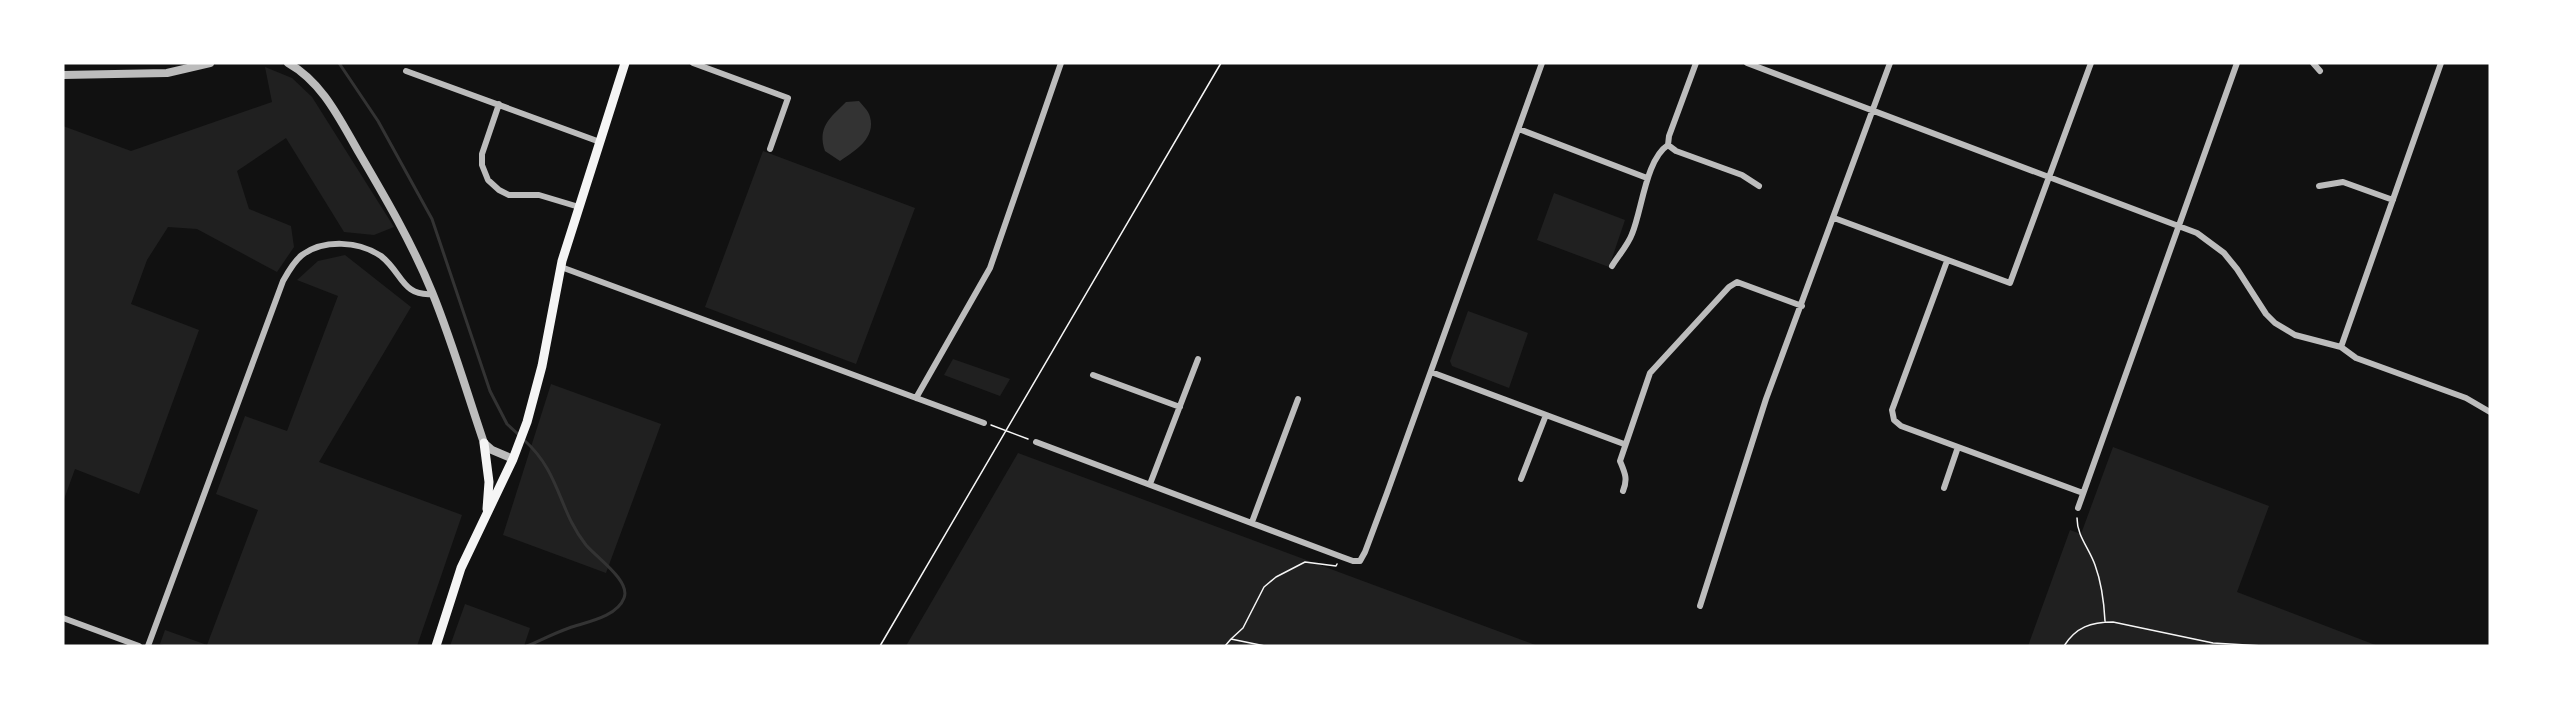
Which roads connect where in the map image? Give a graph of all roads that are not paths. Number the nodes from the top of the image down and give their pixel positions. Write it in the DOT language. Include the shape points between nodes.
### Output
graph roads {
  1 [pos="210,63"];
  2 [pos="288,63"];
  3 [pos="626,63"];
  4 [pos="693,63"];
  5 [pos="1061,63"];
  6 [pos="1542,63"];
  7 [pos="1696,63"];
  8 [pos="1747,63"];
  9 [pos="1890,63"];
  10 [pos="2091,63"];
  11 [pos="2238,63"];
  12 [pos="2313,63"];
  13 [pos="2441,63"];
  14 [pos="406,71"];
  15 [pos="2320,71"];
  16 [pos="63,75"];
  17 [pos="499,104"];
  18 [pos="1873,109"];
  19 [pos="1519,129"];
  20 [pos="600,142"];
  21 [pos="1668,145"];
  22 [pos="770,149"];
  23 [pos="2049,177"];
  24 [pos="1647,178"];
  25 [pos="1759,186"];
  26 [pos="2319,186"];
  27 [pos="2393,200"];
  28 [pos="579,207"];
  29 [pos="1834,218"];
  30 [pos="2179,225"];
  31 [pos="1947,261"];
  32 [pos="1612,266"];
  33 [pos="561,267"];
  34 [pos="433,294"];
  35 [pos="1802,306"];
  36 [pos="2341,347"];
  37 [pos="1198,359"];
  38 [pos="1431,372"];
  39 [pos="1093,375"];
  40 [pos="916,398"];
  41 [pos="1298,399"];
  42 [pos="1180,407"];
  43 [pos="2490,412"];
  44 [pos="1546,415"];
  45 [pos="984,423"];
  46 [pos="1035,441"];
  47 [pos="484,443"];
  48 [pos="1624,444"];
  49 [pos="1958,447"];
  50 [pos="515,455"];
  51 [pos="1521,479"];
  52 [pos="1150,484"];
  53 [pos="1944,488"];
  54 [pos="1623,491"];
  55 [pos="2082,493"];
  56 [pos="2078,508"];
  57 [pos="487,515"];
  58 [pos="1252,522"];
  59 [pos="1700,606"];
  60 [pos="63,618"];
  61 [pos="140,646"];
  62 [pos="148,646"];
  63 [pos="436,646"];
  1 -- 16 [label="street" via="167,73"];
  2 -- 34 [label="street" via="314,82 329,101 404,230"];
  3 -- 20 [label="main road"];
  4 -- 22 [label="street" via="788,98"];
  5 -- 40 [label="street" via="990,268"];
  6 -- 19 [label="street"];
  7 -- 21 [label="street"];
  8 -- 18 [label="street"];
  9 -- 18 [label="street"];
  10 -- 23 [label="street"];
  11 -- 30 [label="street"];
  12 -- 15 [label="street"];
  13 -- 27 [label="street"];
  14 -- 17 [label="street"];
  17 -- 20 [label="street"];
  17 -- 28 [label="street" via="482,154 488,180 509,195 539,195"];
  18 -- 23 [label="street"];
  18 -- 29 [label="street"];
  19 -- 24 [label="street"];
  19 -- 38 [label="street"];
  20 -- 28 [label="main road"];
  21 -- 24 [label="street" via="1659,153"];
  21 -- 25 [label="street" via="1742,175"];
  23 -- 30 [label="street"];
  23 -- 31 [label="street" via="2010,283"];
  24 -- 32 [label="street" via="1632,235"];
  26 -- 27 [label="street" via="2343,182"];
  27 -- 36 [label="street"];
  28 -- 33 [label="main road"];
  29 -- 31 [label="street"];
  29 -- 35 [label="street"];
  30 -- 36 [label="street" via="2209,240 2224,253 2275,323 2295,335"];
  30 -- 55 [label="street"];
  31 -- 49 [label="street" via="1893,407 1893,418 1901,426"];
  33 -- 40 [label="street"];
  33 -- 50 [label="main road" via="532,407"];
  34 -- 47 [label="street"];
  34 -- 62 [label="street" via="421,295 409,289 389,264 371,250 348,244 324,246 303,254 283,281"];
  35 -- 48 [label="street" via="1737,282 1729,287 1650,373"];
  35 -- 59 [label="street" via="1763,408"];
  36 -- 43 [label="street" via="2355,358 2466,398"];
  37 -- 42 [label="street"];
  38 -- 44 [label="street"];
  38 -- 58 [label="street" via="1360,561"];
  39 -- 42 [label="street"];
  40 -- 45 [label="street"];
  41 -- 58 [label="street"];
  42 -- 52 [label="street"];
  44 -- 48 [label="street"];
  44 -- 51 [label="street"];
  46 -- 52 [label="street"];
  47 -- 50 [label="street" via="492,450"];
  47 -- 57 [label="main road" via="489,482"];
  48 -- 54 [label="street" via="1620,462 1627,483"];
  49 -- 53 [label="street"];
  49 -- 55 [label="street"];
  50 -- 57 [label="main road"];
  52 -- 58 [label="street"];
  55 -- 56 [label="street"];
  57 -- 63 [label="main road" via="461,568"];
  60 -- 61 [label="street"];
}
